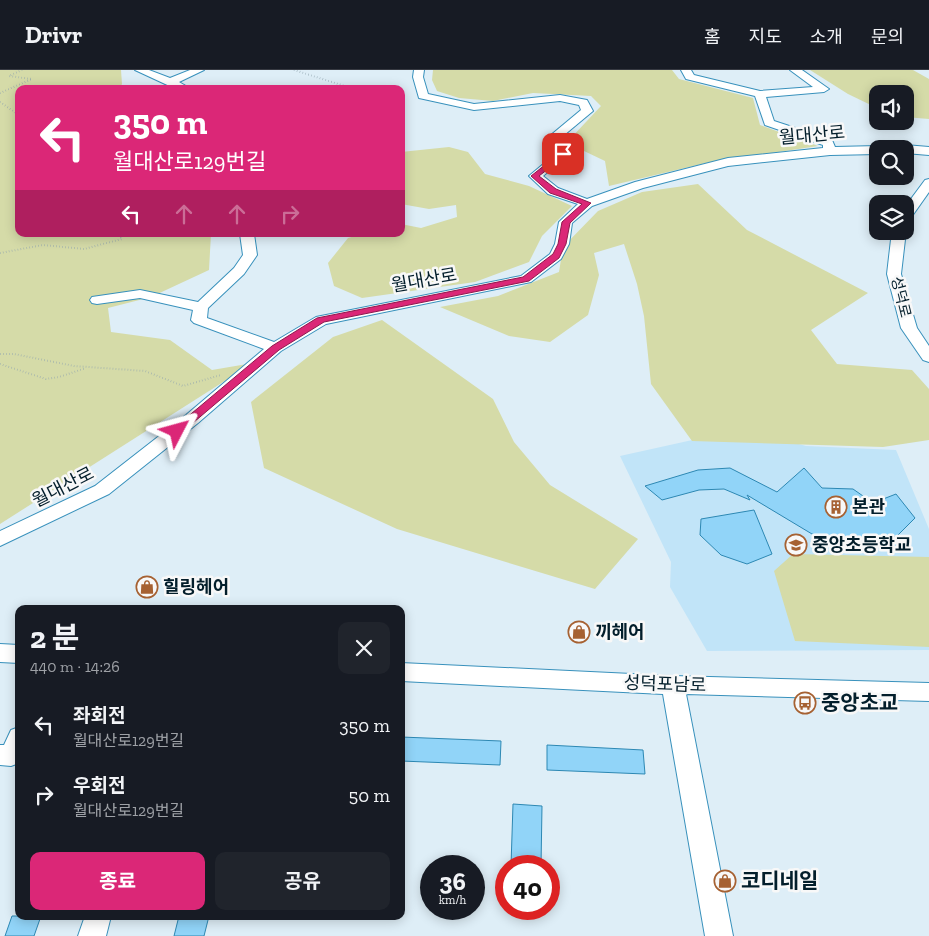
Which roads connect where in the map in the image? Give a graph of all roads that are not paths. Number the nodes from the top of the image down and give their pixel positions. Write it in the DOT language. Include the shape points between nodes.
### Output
graph roads {
  1 [pos="140,70"];
  2 [pos="198,70"];
  3 [pos="420,70"];
  4 [pos="686,70"];
  5 [pos="795,70"];
  6 [pos="170,82"];
  7 [pos="177,85"];
  8 [pos="760,94"];
  9 [pos="869,150"];
  10 [pos="914,150"];
  11 [pos="830,151"];
  12 [pos="929,151"];
  13 [pos="929,183"];
  14 [pos="587,203"];
  15 [pos="914,204"];
  16 [pos="247,237"];
  17 [pos="898,240"];
  18 [pos="97,300"];
  19 [pos="201,307"];
  20 [pos="275,348"];
  21 [pos="929,357"];
  22 [pos="0,539"];
  23 [pos="0,653"];
  24 [pos="15,654"];
  25 [pos="405,672"];
  26 [pos="673,685"];
  27 [pos="929,692"];
  28 [pos="15,746"];
  29 [pos="0,755"];
  30 [pos="97,920"];
  31 [pos="92,936"];
  32 [pos="719,936"];
  1 -- 6 [label="street"];
  2 -- 6 [label="street"];
  3 -- 14 [label="street" via="418,77 423,96 474,106 560,98 583,102 587,111 557,135 565,152 535,176 553,191"];
  4 -- 8 [label="street" via="690,76"];
  5 -- 8 [label="street" via="824,89"];
  6 -- 7 [label="street"];
  8 -- 11 [label="street" via="769,123 828,143"];
  9 -- 11 [label="street, 월대산로"];
  10 -- 12 [label="street"];
  11 -- 14 [label="street, 월대산로" via="728,162 639,185"];
  13 -- 15 [label="street"];
  14 -- 20 [label="street, 월대산로" via="566,222 556,256 526,279 321,320"];
  16 -- 19 [label="street" via="250,255 239,271"];
  17 -- 21 [label="street, 성덕로" via="894,274 909,328"];
  18 -- 19 [label="street" via="140,294"];
  19 -- 20 [label="street" via="199,320"];
  20 -- 22 [label="street, 월대산로" via="102,490"];
  23 -- 24 [label="street"];
  25 -- 26 [label="street, 성덕포남로"];
  26 -- 27 [label="street, 성덕포남로"];
  26 -- 32 [label="street"];
  28 -- 29 [label="street" via="11,756"];
  30 -- 31 [label="street"];
}
